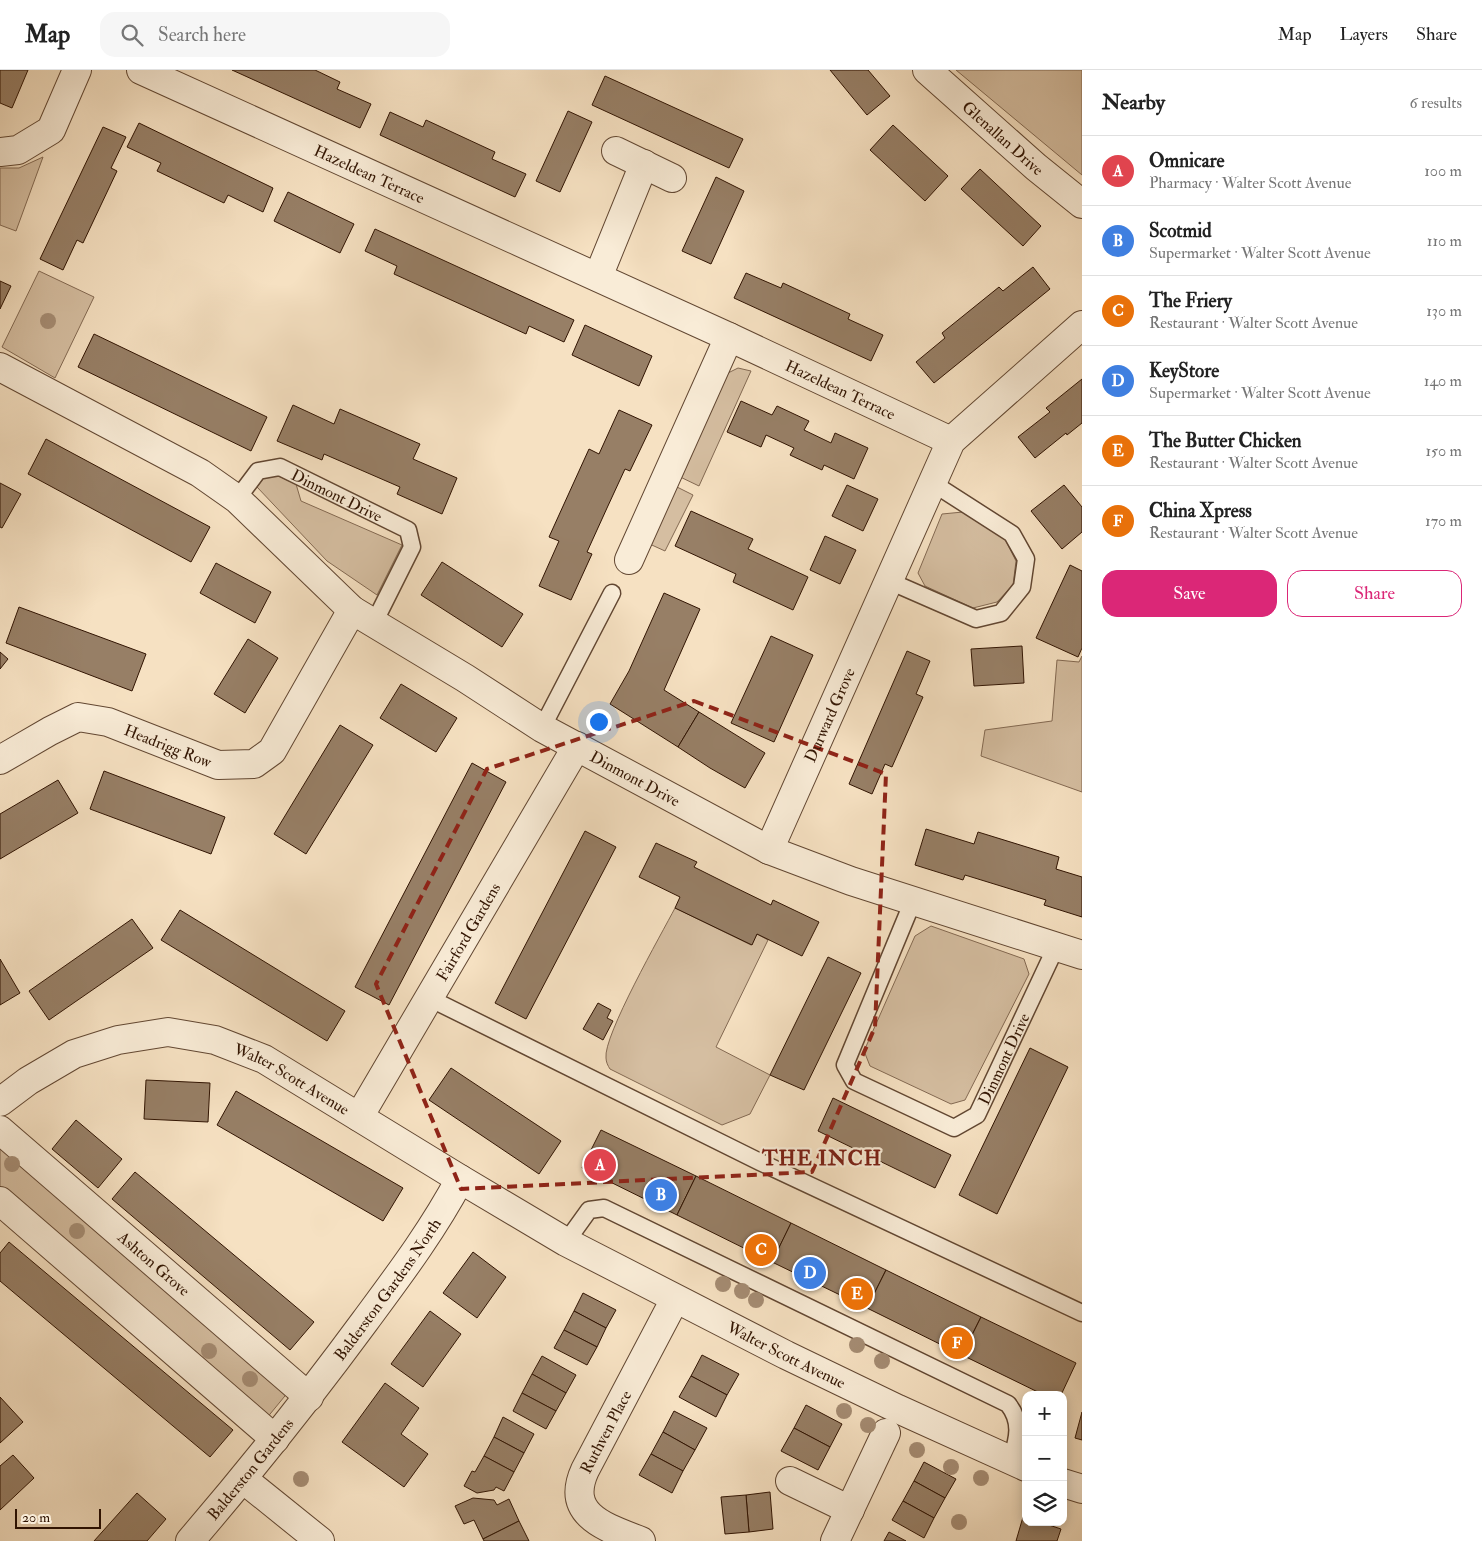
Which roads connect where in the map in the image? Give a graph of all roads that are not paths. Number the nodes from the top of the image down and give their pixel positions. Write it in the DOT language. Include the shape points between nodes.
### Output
graph roads {
  1 [pos="77,70"];
  2 [pos="141,70"];
  3 [pos="927,70"];
  4 [pos="616,151"];
  5 [pos="0,152"];
  6 [pos="644,164"];
  7 [pos="672,178"];
  8 [pos="1082,204"];
  9 [pos="598,277"];
  10 [pos="1082,325"];
  11 [pos="729,337"];
  12 [pos="0,367"];
  13 [pos="951,440"];
  14 [pos="931,482"];
  15 [pos="237,498"];
  16 [pos="629,560"];
  17 [pos="889,581"];
  18 [pos="612,593"];
  19 [pos="363,617"];
  20 [pos="542,728"];
  21 [pos="577,746"];
  22 [pos="0,760"];
  23 [pos="770,850"];
  24 [pos="913,901"];
  25 [pos="1056,947"];
  26 [pos="1082,954"];
  27 [pos="428,998"];
  28 [pos="0,1102"];
  29 [pos="359,1117"];
  30 [pos="0,1130"];
  31 [pos="460,1179"];
  32 [pos="0,1201"];
  33 [pos="566,1242"];
  34 [pos="676,1299"];
  35 [pos="1082,1313"];
  36 [pos="309,1397"];
  37 [pos="886,1433"];
  38 [pos="275,1439"];
  39 [pos="1018,1464"];
  40 [pos="243,1479"];
  41 [pos="790,1481"];
  42 [pos="1067,1484"];
  43 [pos="1082,1489"];
  44 [pos="850,1510"];
  45 [pos="190,1541"];
  46 [pos="320,1541"];
  47 [pos="641,1541"];
  48 [pos="835,1541"];
  1 -- 5 [label="street" via="51,130 18,150"];
  2 -- 9 [label="street, Hazeldean Terrace"];
  3 -- 8 [label="street, Glenallan Drive"];
  4 -- 6 [label="street"];
  6 -- 7 [label="street"];
  6 -- 9 [label="street"];
  9 -- 11 [label="street, Hazeldean Terrace"];
  10 -- 13 [label="street, Durward Grove"];
  11 -- 13 [label="street, Hazeldean Terrace"];
  11 -- 16 [label="street"];
  12 -- 15 [label="street, Dinmont Drive" via="200,473"];
  13 -- 14 [label="street, Durward Grove"];
  14 -- 17 [label="street, Durward Grove"];
  14 -- 17 [label="lane" via="1012,534 1026,560 1022,587 1001,613 976,619"];
  15 -- 19 [label="street, Dinmont Drive"];
  15 -- 19 [label="lane, Dinmont Drive" via="258,471 280,467 408,530 412,547"];
  17 -- 23 [label="street, Durward Grove"];
  18 -- 20 [label="lane"];
  19 -- 20 [label="street, Dinmont Drive"];
  19 -- 22 [label="street, Headrigg Row" via="272,751 254,764 218,765 108,722 78,717"];
  20 -- 21 [label="street, Dinmont Drive"];
  21 -- 23 [label="street, Dinmont Drive"];
  21 -- 27 [label="street, Fairford Gardens"];
  23 -- 24 [label="street, Dinmont Drive"];
  24 -- 25 [label="street, Dinmont Drive"];
  24 -- 25 [label="lane, Dinmont Drive" via="845,1065 854,1081 954,1128 977,1115"];
  25 -- 26 [label="street, Dinmont Drive"];
  27 -- 29 [label="street, Fairford Gardens"];
  27 -- 35 [label="lane" via="760,1162"];
  28 -- 29 [label="street, Walter Scott Avenue" via="74,1054 118,1040 168,1032 215,1040 264,1059"];
  29 -- 31 [label="street, Walter Scott Avenue"];
  30 -- 36 [label="street, Ashton Grove"];
  31 -- 33 [label="street, Walter Scott Avenue"];
  31 -- 36 [label="street, Balderston Gardens North" via="415,1254"];
  32 -- 38 [label="street"];
  33 -- 34 [label="street, Walter Scott Avenue"];
  33 -- 39 [label="lane, Walter Scott Avenue" via="590,1210 604,1208 1008,1404 1015,1413 1018,1427"];
  34 -- 39 [label="street, Walter Scott Avenue" via="898,1409"];
  34 -- 47 [label="street, Ruthven Place" via="585,1470 580,1487 588,1514 600,1524"];
  36 -- 38 [label="street, Balderston Gardens"];
  37 -- 44 [label="street"];
  38 -- 40 [label="street, Balderston Gardens"];
  40 -- 45 [label="street, Balderston Gardens"];
  40 -- 46 [label="street"];
  41 -- 44 [label="street"];
  42 -- 43 [label="street"];
  44 -- 48 [label="street"];
}
